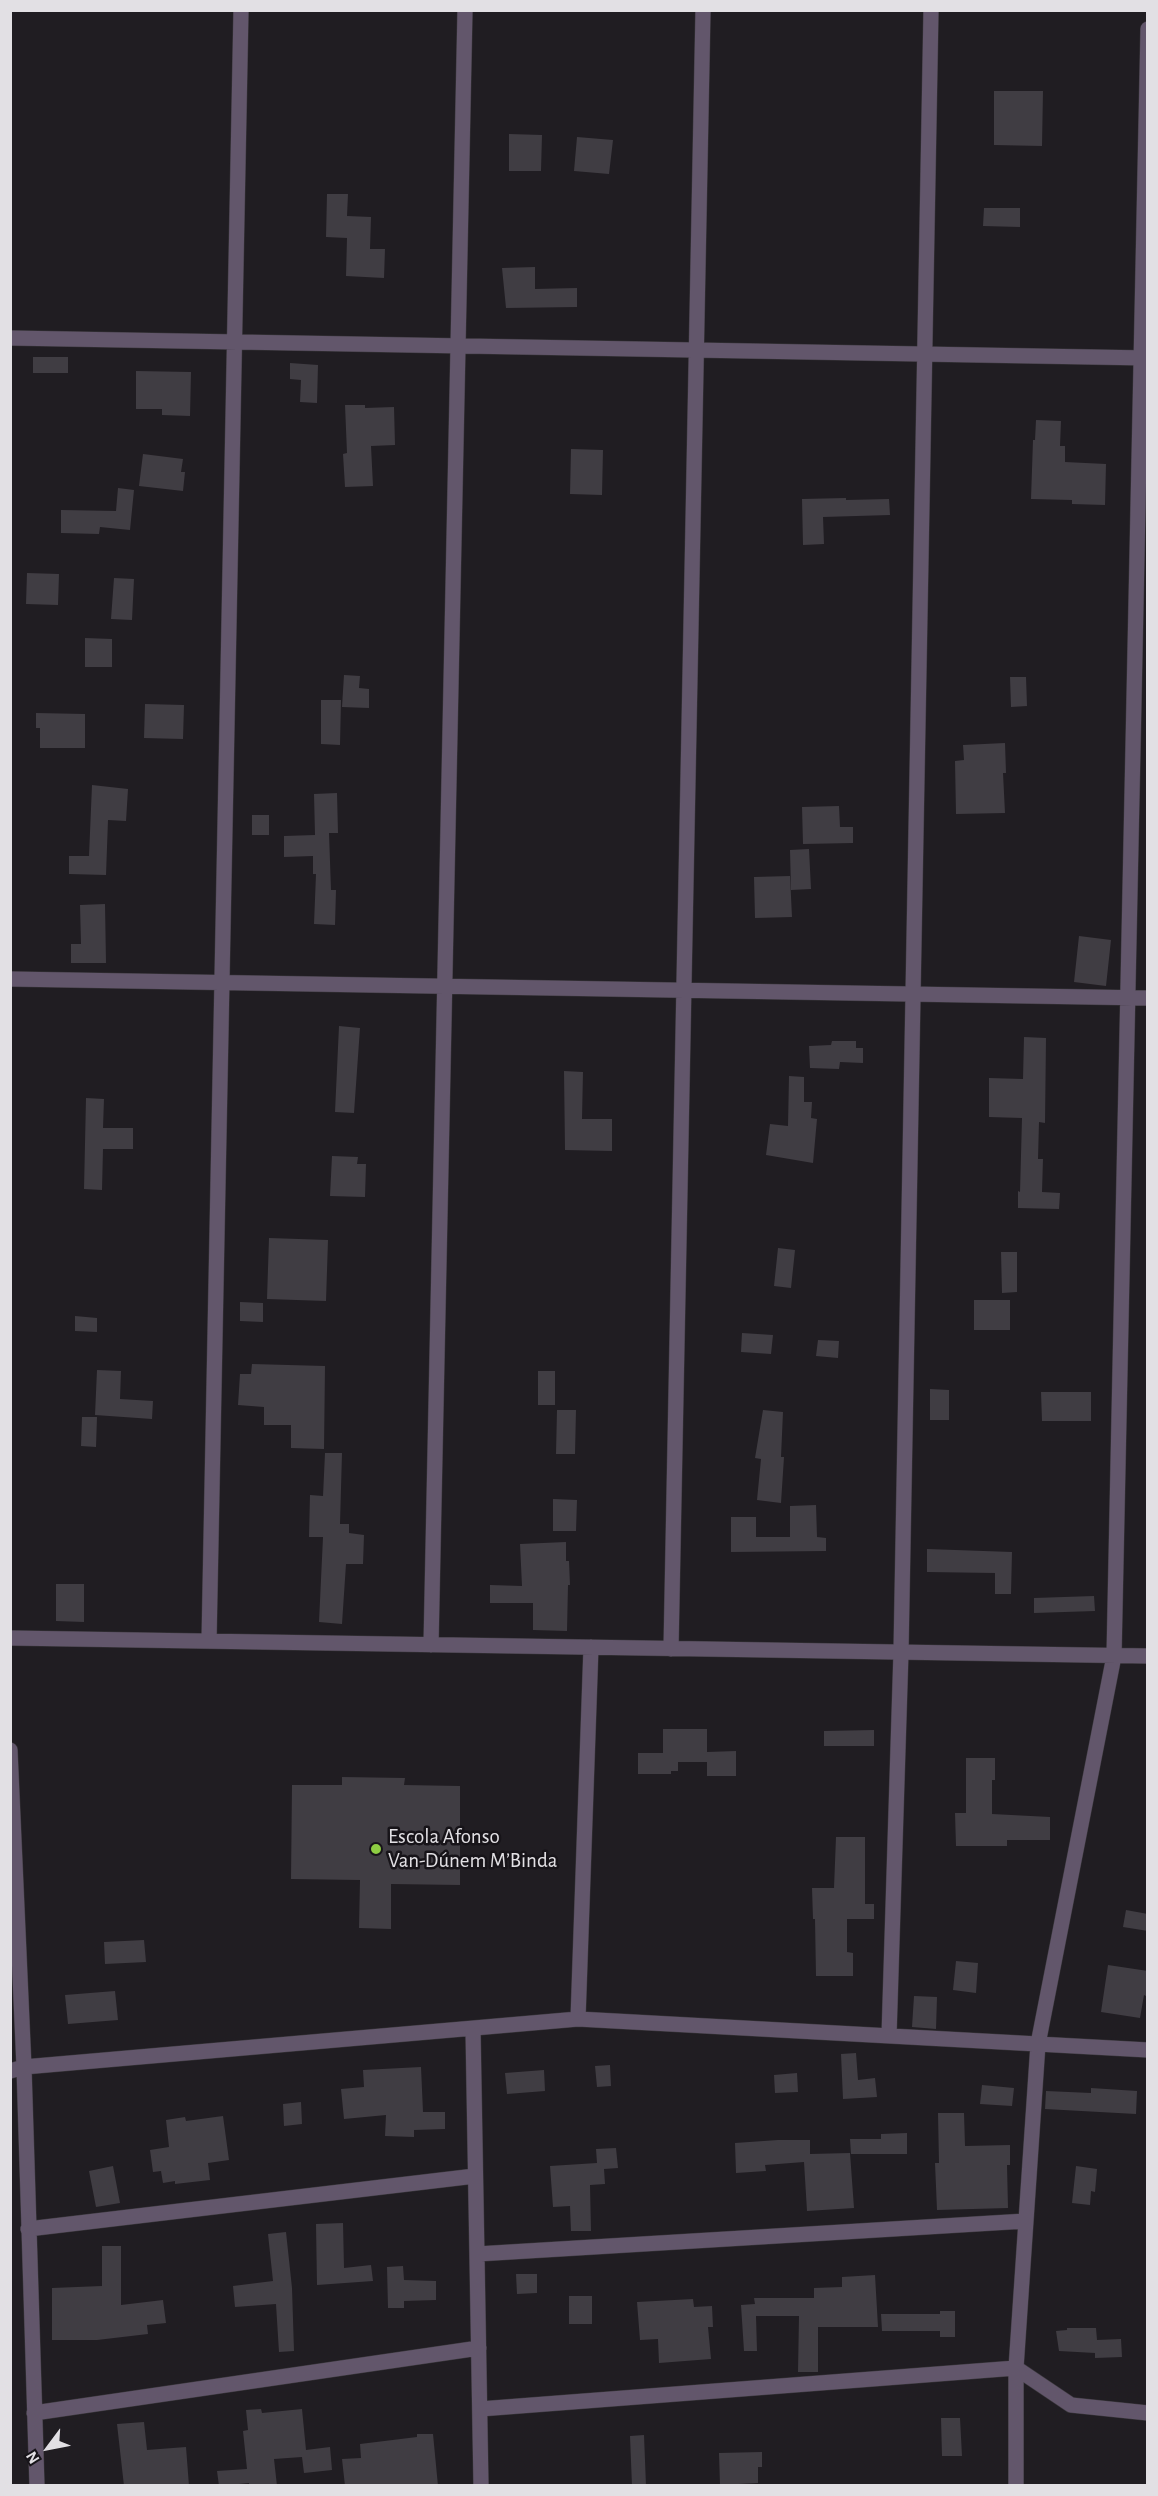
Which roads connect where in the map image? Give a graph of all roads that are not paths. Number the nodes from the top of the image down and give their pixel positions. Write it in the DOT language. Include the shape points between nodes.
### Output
graph roads {
  1 [pos="241,10"];
  2 [pos="465,10"];
  3 [pos="703,10"];
  4 [pos="931,10"];
  5 [pos="1148,29"];
  6 [pos="10,338"];
  7 [pos="235,342"];
  8 [pos="458,346"];
  9 [pos="696,350"];
  10 [pos="925,354"];
  11 [pos="1144,358"];
  12 [pos="10,979"];
  13 [pos="223,982"];
  14 [pos="444,986"];
  15 [pos="684,990"];
  16 [pos="913,994"];
  17 [pos="1128,998"];
  18 [pos="1148,998"];
  19 [pos="10,1638"];
  20 [pos="210,1641"];
  21 [pos="431,1645"];
  22 [pos="591,1647"];
  23 [pos="671,1649"];
  24 [pos="901,1652"];
  25 [pos="1114,1656"];
  26 [pos="1148,1656"];
  27 [pos="10,1750"];
  28 [pos="578,2019"];
  29 [pos="473,2029"];
  30 [pos="889,2036"];
  31 [pos="1038,2044"];
  32 [pos="1148,2050"];
  33 [pos="17,2069"];
  34 [pos="475,2176"];
  35 [pos="1026,2221"];
  36 [pos="28,2229"];
  37 [pos="477,2254"];
  38 [pos="478,2348"];
  39 [pos="1016,2368"];
  40 [pos="480,2409"];
  41 [pos="34,2413"];
  42 [pos="1148,2413"];
  43 [pos="37,2486"];
  44 [pos="481,2486"];
  45 [pos="1016,2486"];
  1 -- 7 [label="street"];
  2 -- 8 [label="street"];
  3 -- 9 [label="street"];
  4 -- 10 [label="street"];
  5 -- 11 [label="street"];
  6 -- 7 [label="street"];
  7 -- 8 [label="street"];
  7 -- 13 [label="street"];
  8 -- 9 [label="street"];
  8 -- 14 [label="street"];
  9 -- 10 [label="street"];
  9 -- 15 [label="street"];
  10 -- 11 [label="street"];
  10 -- 16 [label="street"];
  11 -- 17 [label="street"];
  12 -- 13 [label="street"];
  13 -- 14 [label="street"];
  13 -- 20 [label="street"];
  14 -- 15 [label="street"];
  14 -- 21 [label="street"];
  15 -- 16 [label="street"];
  15 -- 23 [label="street"];
  16 -- 17 [label="street"];
  16 -- 24 [label="street"];
  17 -- 18 [label="street"];
  17 -- 25 [label="street"];
  19 -- 20 [label="street"];
  20 -- 21 [label="street"];
  21 -- 22 [label="street"];
  22 -- 23 [label="street"];
  22 -- 28 [label="street"];
  23 -- 24 [label="street"];
  24 -- 25 [label="street"];
  24 -- 30 [label="street"];
  25 -- 26 [label="street"];
  25 -- 31 [label="street"];
  27 -- 33 [label="street"];
  28 -- 29 [label="street"];
  28 -- 30 [label="street"];
  29 -- 33 [label="street"];
  29 -- 34 [label="street"];
  30 -- 31 [label="street"];
  31 -- 32 [label="street"];
  31 -- 35 [label="street"];
  33 -- 36 [label="street"];
  34 -- 36 [label="street"];
  34 -- 37 [label="street"];
  35 -- 37 [label="street"];
  35 -- 39 [label="street"];
  36 -- 41 [label="street"];
  37 -- 38 [label="street"];
  38 -- 40 [label="street"];
  38 -- 41 [label="street"];
  39 -- 40 [label="street"];
  39 -- 42 [label="street" via="1071,2405"];
  39 -- 45 [label="street"];
  40 -- 44 [label="street"];
  41 -- 43 [label="street"];
}
